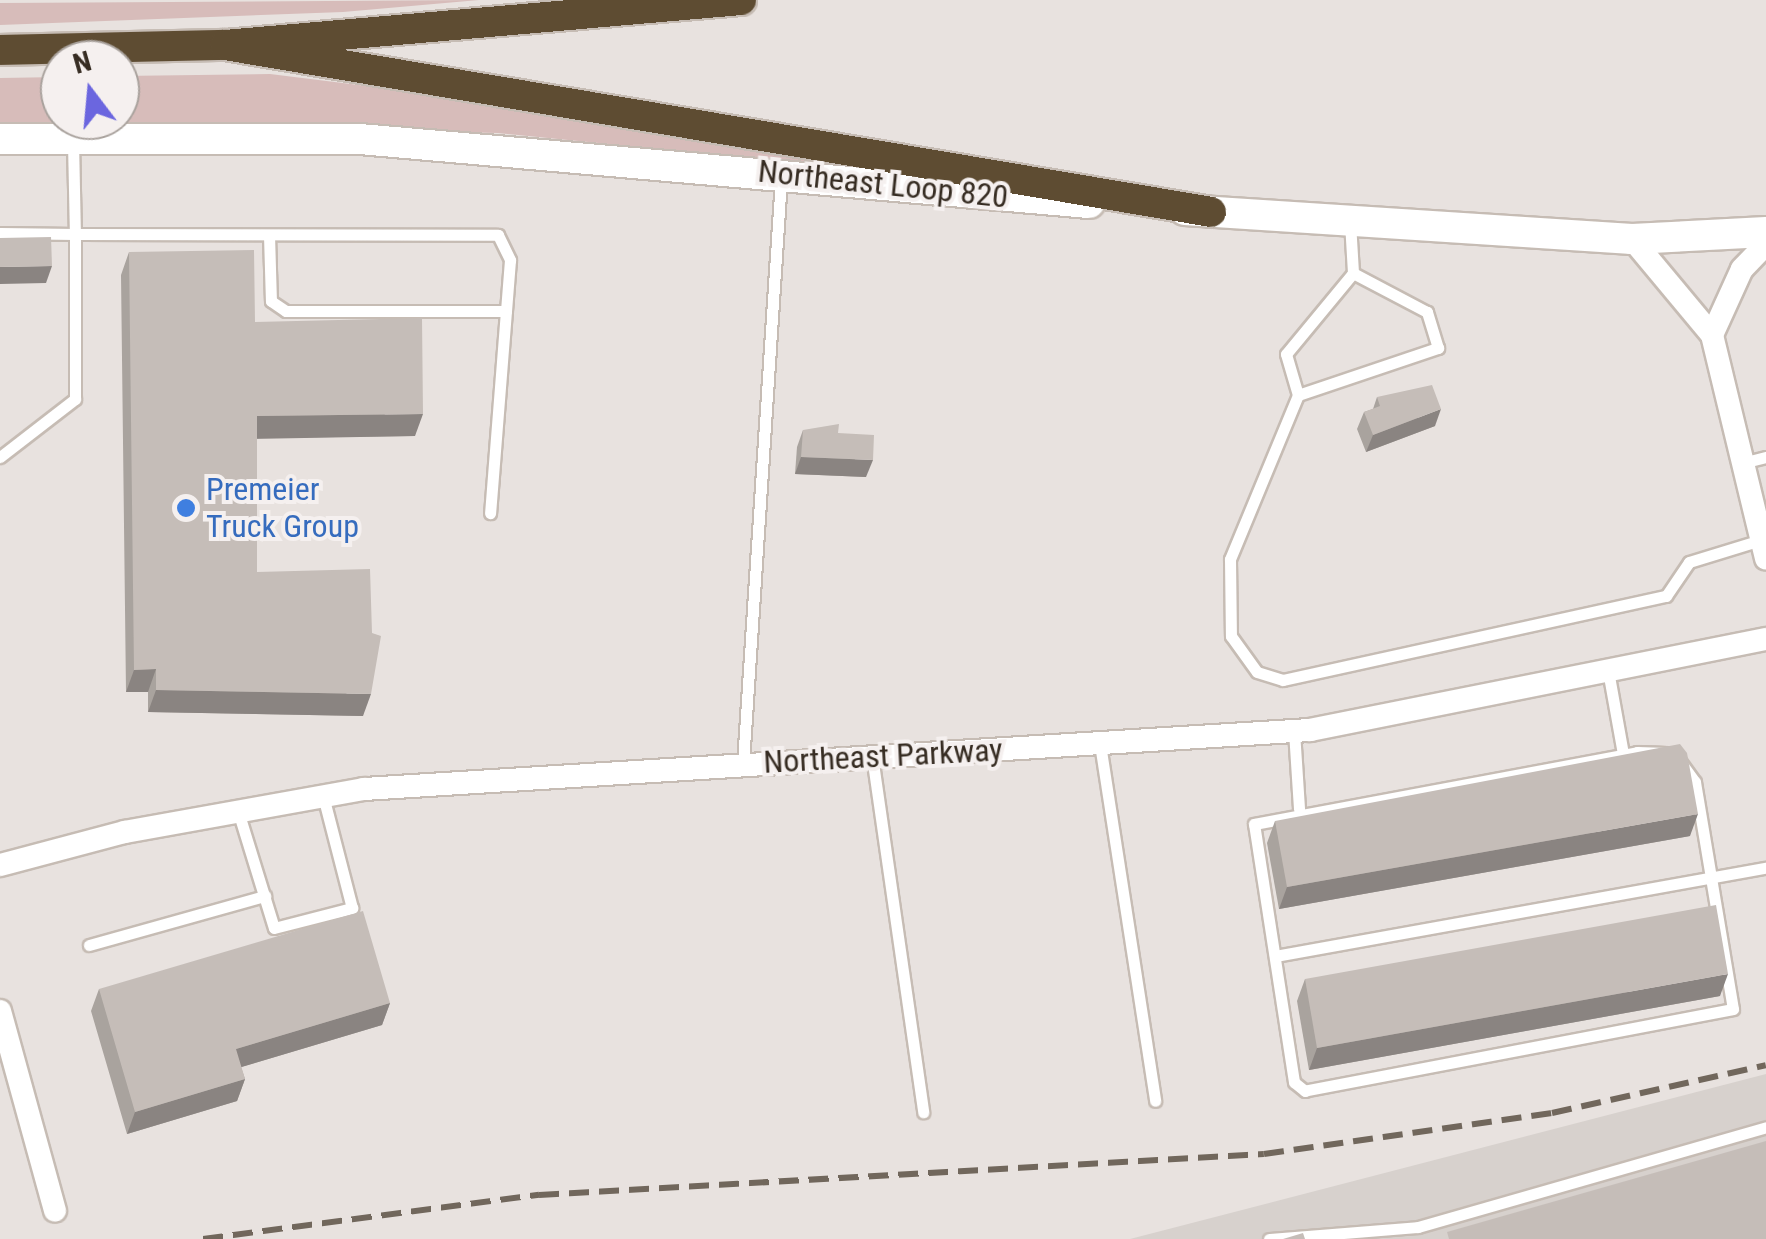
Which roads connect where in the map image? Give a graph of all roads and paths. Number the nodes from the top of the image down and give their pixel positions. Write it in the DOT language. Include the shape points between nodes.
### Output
graph roads {
  1 [pos="741,0"];
  2 [pos="226,45"];
  3 [pos="0,50"];
  4 [pos="40,138"];
  5 [pos="140,138"];
  6 [pos="0,139"];
  7 [pos="72,140"];
  8 [pos="782,174"];
  9 [pos="1211,212"];
  10 [pos="1350,222"];
  11 [pos="1766,232"];
  12 [pos="0,234"];
  13 [pos="75,234"];
  14 [pos="270,234"];
  15 [pos="1632,239"];
  16 [pos="1766,244"];
  17 [pos="1353,274"];
  18 [pos="506,310"];
  19 [pos="1712,335"];
  20 [pos="1298,395"];
  21 [pos="1766,456"];
  22 [pos="0,457"];
  23 [pos="1742,463"];
  24 [pos="490,513"];
  25 [pos="1764,550"];
  26 [pos="1766,638"];
  27 [pos="1610,676"];
  28 [pos="1294,731"];
  29 [pos="1100,744"];
  30 [pos="1623,754"];
  31 [pos="872,756"];
  32 [pos="744,763"];
  33 [pos="323,796"];
  34 [pos="1299,809"];
  35 [pos="238,811"];
  36 [pos="0,866"];
  37 [pos="1766,868"];
  38 [pos="1711,883"];
  39 [pos="265,896"];
  40 [pos="89,945"];
  41 [pos="1275,956"];
  42 [pos="0,1012"];
  43 [pos="1154,1101"];
  44 [pos="923,1112"];
  45 [pos="1766,1127"];
  46 [pos="55,1211"];
  47 [pos="1391,1234"];
  48 [pos="1320,1236"];
  49 [pos="1268,1239"];
  1 -- 2 [label="highway"];
  2 -- 3 [label="highway"];
  2 -- 9 [label="highway"];
  4 -- 6 [label="main road, Northeast Loop 820"];
  5 -- 8 [label="main road, Northeast Loop 820" via="360,139"];
  7 -- 13 [label="lane"];
  8 -- 9 [label="main road, Northeast Loop 820"];
  8 -- 32 [label="lane"];
  9 -- 10 [label="main road, Northeast Loop 820"];
  10 -- 15 [label="main road, Northeast Loop 820"];
  10 -- 17 [label="lane"];
  11 -- 15 [label="main road, Northeast Loop 820"];
  12 -- 13 [label="lane"];
  13 -- 14 [label="lane"];
  13 -- 22 [label="lane" via="75,399"];
  14 -- 18 [label="lane" via="271,301 286,310"];
  14 -- 18 [label="lane" via="498,235 510,260"];
  15 -- 19 [label="street"];
  16 -- 19 [label="street" via="1742,270"];
  17 -- 20 [label="lane" via="1286,354"];
  17 -- 20 [label="lane" via="1428,312 1438,348"];
  18 -- 24 [label="lane"];
  19 -- 23 [label="street"];
  20 -- 25 [label="lane" via="1242,514 1227,598 1240,654 1283,680 1666,596 1689,562"];
  21 -- 23 [label="lane"];
  23 -- 25 [label="street"];
  26 -- 27 [label="street, Northeast Parkway"];
  27 -- 28 [label="street, Northeast Parkway"];
  27 -- 30 [label="lane"];
  28 -- 29 [label="street, Northeast Parkway"];
  28 -- 34 [label="lane"];
  29 -- 31 [label="street, Northeast Parkway"];
  29 -- 43 [label="lane"];
  30 -- 34 [label="lane"];
  30 -- 38 [label="lane" via="1654,750 1686,762"];
  31 -- 32 [label="street, Northeast Parkway"];
  31 -- 44 [label="lane"];
  32 -- 33 [label="street, Northeast Parkway"];
  33 -- 35 [label="street, Northeast Parkway"];
  33 -- 39 [label="lane" via="352,908 274,928"];
  34 -- 41 [label="lane" via="1254,824"];
  35 -- 36 [label="street, Northeast Parkway"];
  35 -- 39 [label="lane"];
  37 -- 38 [label="lane"];
  38 -- 41 [label="lane"];
  38 -- 41 [label="lane" via="1733,1009 1305,1091 1294,1082"];
  39 -- 40 [label="lane"];
  42 -- 46 [label="street"];
  45 -- 47 [label="lane"];
  47 -- 48 [label="lane"];
  48 -- 49 [label="lane"];
}
